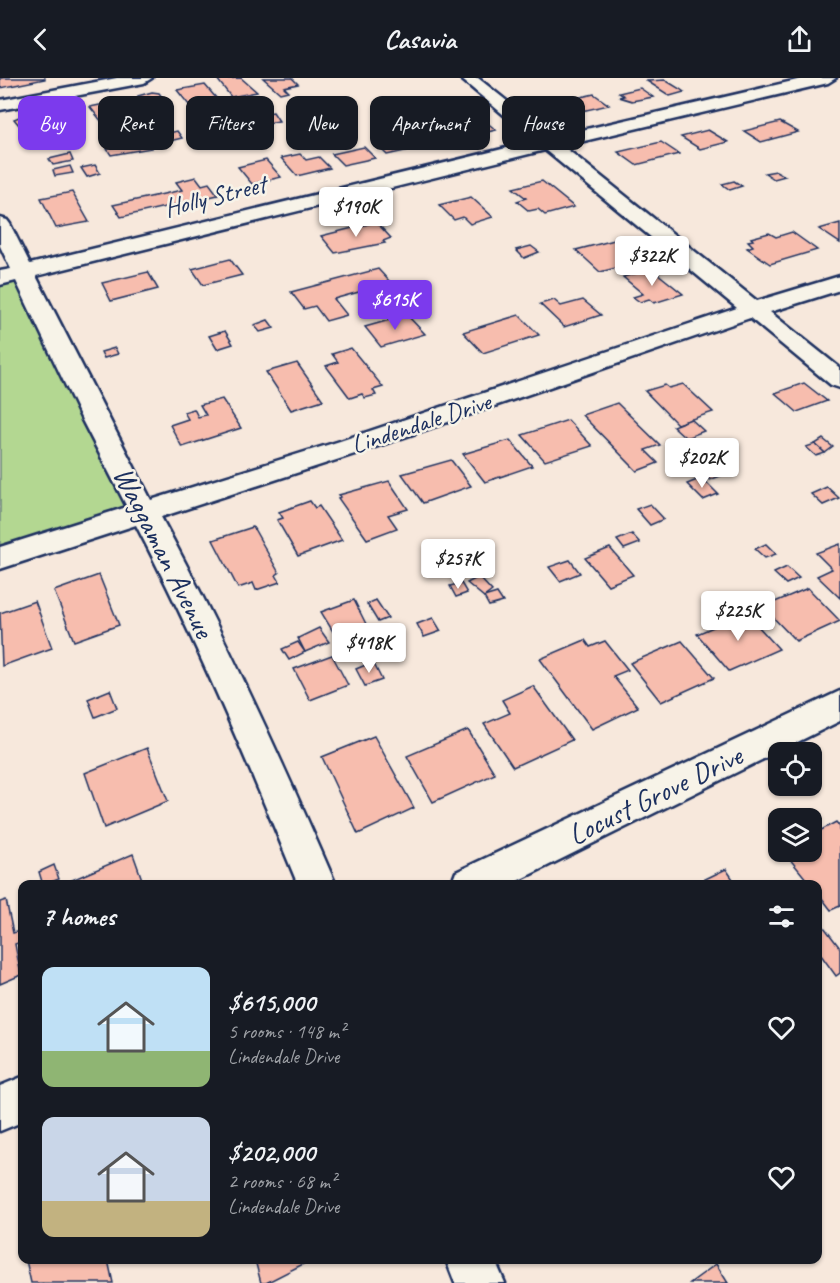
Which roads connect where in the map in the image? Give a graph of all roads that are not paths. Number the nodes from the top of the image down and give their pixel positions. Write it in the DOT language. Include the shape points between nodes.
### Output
graph roads {
  1 [pos="144,78"];
  2 [pos="468,78"];
  3 [pos="828,78"];
  4 [pos="0,105"];
  5 [pos="502,105"];
  6 [pos="585,136"];
  7 [pos="526,150"];
  8 [pos="559,150"];
  9 [pos="0,224"];
  10 [pos="12,275"];
  11 [pos="840,283"];
  12 [pos="752,310"];
  13 [pos="840,380"];
  14 [pos="145,511"];
  15 [pos="0,558"];
  16 [pos="840,705"];
  17 [pos="315,880"];
  18 [pos="480,880"];
  19 [pos="18,1101"];
  20 [pos="0,1109"];
  21 [pos="472,1264"];
  22 [pos="480,1283"];
  1 -- 4 [label="street"];
  2 -- 5 [label="street"];
  3 -- 6 [label="street, Holly Street"];
  7 -- 10 [label="street, Holly Street"];
  8 -- 12 [label="street"];
  9 -- 10 [label="street, Waggaman Avenue"];
  10 -- 14 [label="street, Waggaman Avenue"];
  11 -- 12 [label="street, Lindendale Drive"];
  12 -- 13 [label="street"];
  12 -- 14 [label="street, Lindendale Drive" via="350,447"];
  14 -- 15 [label="street, Lindendale Drive"];
  14 -- 17 [label="street, Waggaman Avenue" via="251,728"];
  16 -- 18 [label="street, Locust Grove Drive"];
  19 -- 20 [label="street"];
  21 -- 22 [label="street"];
}
